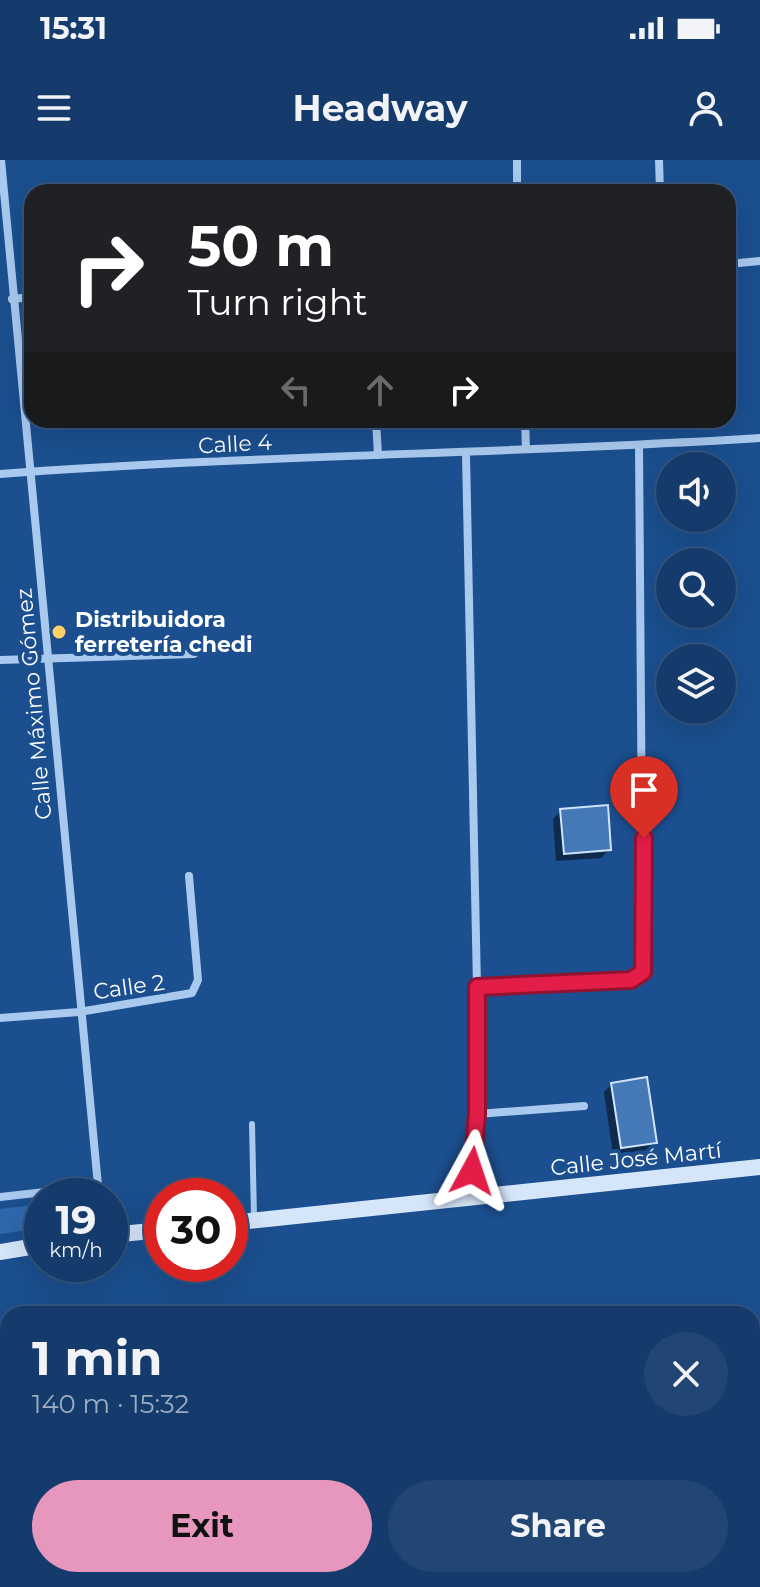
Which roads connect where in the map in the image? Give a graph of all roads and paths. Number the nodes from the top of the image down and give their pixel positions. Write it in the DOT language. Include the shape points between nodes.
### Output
graph roads {
  1 [pos="1,160"];
  2 [pos="517,160"];
  3 [pos="659,160"];
  4 [pos="517,184"];
  5 [pos="660,184"];
  6 [pos="760,261"];
  7 [pos="736,263"];
  8 [pos="24,298"];
  9 [pos="12,299"];
  10 [pos="24,421"];
  11 [pos="25,428"];
  12 [pos="376,428"];
  13 [pos="525,428"];
  14 [pos="760,438"];
  15 [pos="639,445"];
  16 [pos="526,449"];
  17 [pos="378,455"];
  18 [pos="466,455"];
  19 [pos="29,472"];
  20 [pos="0,474"];
  21 [pos="194,654"];
  22 [pos="48,655"];
  23 [pos="0,660"];
  24 [pos="189,876"];
  25 [pos="477,987"];
  26 [pos="79,1012"];
  27 [pos="0,1018"];
  28 [pos="584,1106"];
  29 [pos="477,1114"];
  30 [pos="252,1124"];
  31 [pos="760,1167"];
  32 [pos="98,1178"];
  33 [pos="24,1194"];
  34 [pos="0,1197"];
  35 [pos="469,1200"];
  36 [pos="254,1221"];
  37 [pos="248,1222"];
  38 [pos="24,1248"];
  39 [pos="0,1252"];
  1 -- 9 [label="street, Calle Máximo Gómez"];
  2 -- 4 [label="street"];
  3 -- 5 [label="street"];
  6 -- 7 [label="street"];
  8 -- 9 [label="street"];
  9 -- 10 [label="street, Calle Máximo Gómez"];
  11 -- 19 [label="street, Calle Máximo Gómez"];
  12 -- 17 [label="street"];
  13 -- 16 [label="street"];
  14 -- 15 [label="street, Calle 4"];
  15 -- 16 [label="street, Calle 4"];
  15 -- 25 [label="street" via="643,972 631,980"];
  16 -- 18 [label="street, Calle 4"];
  17 -- 18 [label="street, Calle 4"];
  17 -- 19 [label="street, Calle 4"];
  18 -- 25 [label="street"];
  19 -- 20 [label="street, Calle 4"];
  19 -- 22 [label="street, Calle Máximo Gómez"];
  21 -- 22 [label="street"];
  22 -- 23 [label="street"];
  22 -- 26 [label="street, Calle Máximo Gómez"];
  24 -- 26 [label="street, Calle 2" via="197,987 182,997"];
  25 -- 29 [label="street"];
  26 -- 27 [label="street, Calle 2"];
  26 -- 32 [label="street, Calle Máximo Gómez"];
  28 -- 29 [label="street"];
  29 -- 35 [label="street"];
  30 -- 36 [label="lane"];
  31 -- 35 [label="main road, Calle José Martí"];
  33 -- 34 [label="street"];
  35 -- 36 [label="main road, Calle José Martí"];
  36 -- 37 [label="main road, Calle José Martí"];
  38 -- 39 [label="main road"];
}
